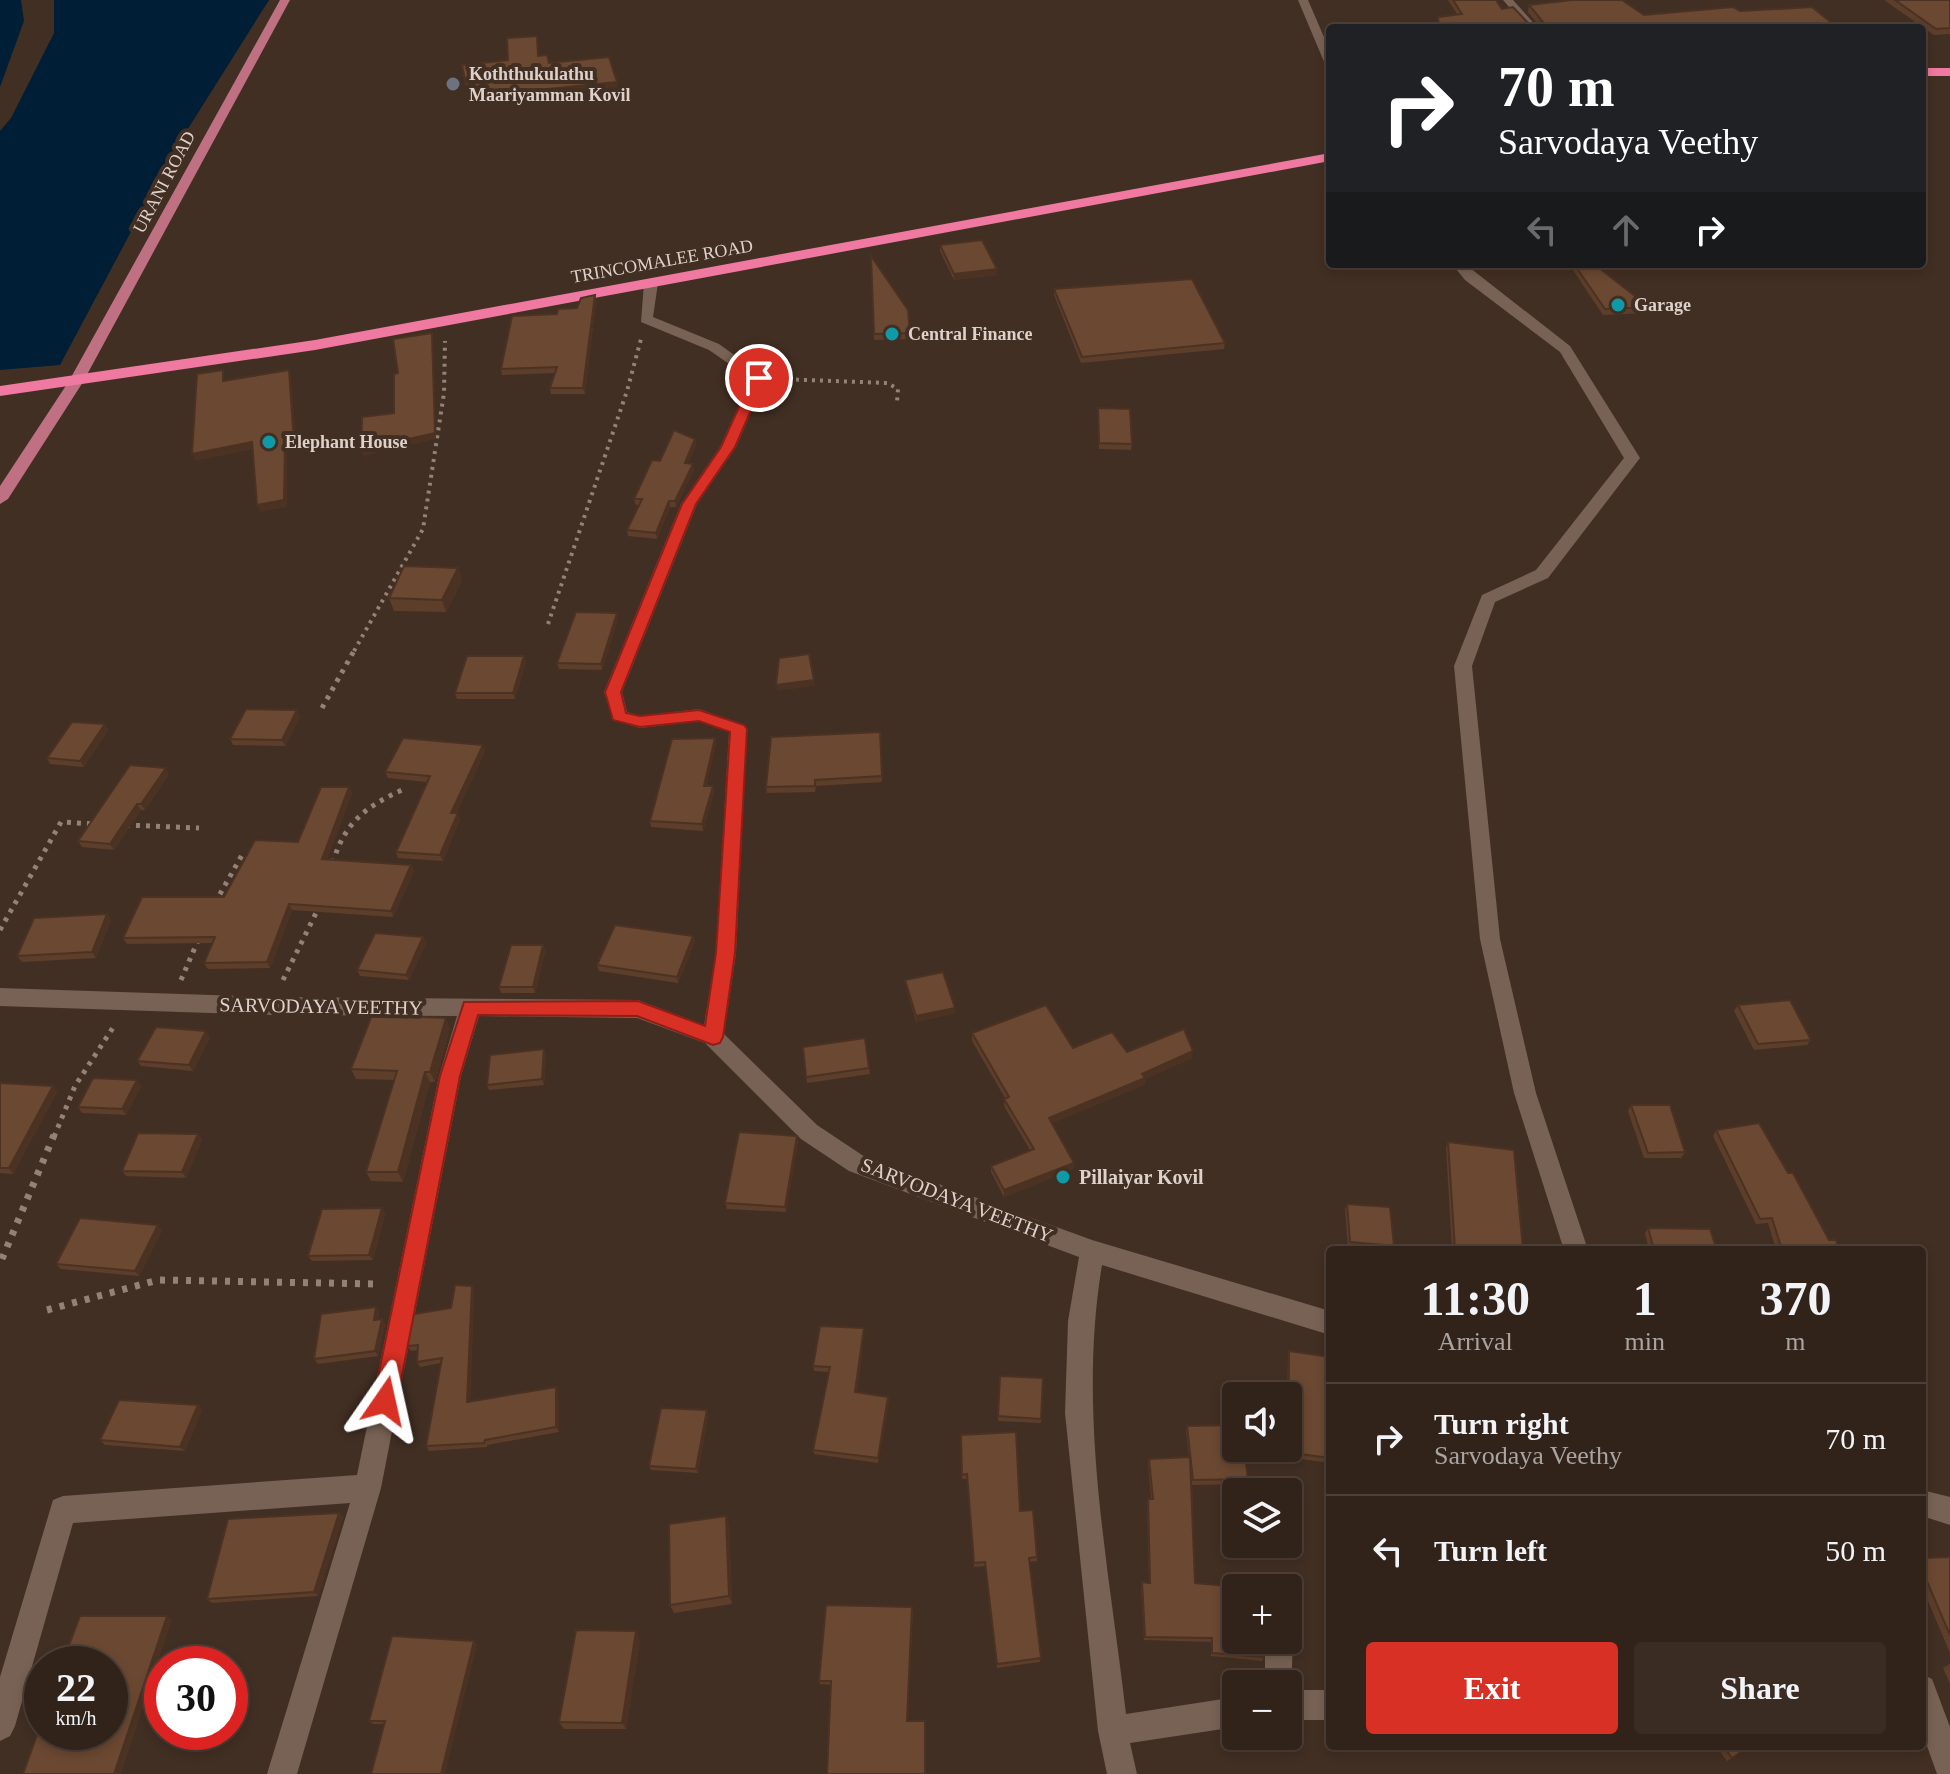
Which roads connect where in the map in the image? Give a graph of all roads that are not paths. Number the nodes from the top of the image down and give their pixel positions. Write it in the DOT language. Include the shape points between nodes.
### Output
graph roads {
  1 [pos="285,0"];
  2 [pos="1303,0"];
  3 [pos="1508,0"];
  4 [pos="1529,24"];
  5 [pos="1326,55"];
  6 [pos="1926,72"];
  7 [pos="1950,72"];
  8 [pos="1326,158"];
  9 [pos="1462,268"];
  10 [pos="651,283"];
  11 [pos="76,382"];
  12 [pos="0,391"];
  13 [pos="0,499"];
  14 [pos="0,997"];
  15 [pos="471,1007"];
  16 [pos="713,1037"];
  17 [pos="1575,1246"];
  18 [pos="1092,1251"];
  19 [pos="1326,1322"];
  20 [pos="368,1488"];
  21 [pos="1926,1504"];
  22 [pos="1950,1511"];
  23 [pos="1926,1701"];
  24 [pos="1302,1705"];
  25 [pos="1326,1705"];
  26 [pos="1222,1714"];
  27 [pos="0,1726"];
  28 [pos="1113,1731"];
  29 [pos="1950,1770"];
  30 [pos="282,1774"];
  31 [pos="1122,1774"];
  1 -- 11 [label="main road, URANI ROAD"];
  2 -- 5 [label="street"];
  3 -- 4 [label="street"];
  6 -- 7 [label="highway"];
  8 -- 10 [label="highway, TRINCOMALEE ROAD"];
  9 -- 17 [label="street" via="1565,349 1632,458 1542,574 1488,599 1463,666 1490,939 1525,1093"];
  10 -- 11 [label="highway, TRINCOMALEE ROAD"];
  10 -- 16 [label="street" via="646,319 714,347 759,378 728,447 689,504 613,692 619,716 640,722 699,715 738,729 726,953"];
  11 -- 12 [label="highway, TRINCOMALEE ROAD"];
  11 -- 13 [label="main road, URANI ROAD"];
  14 -- 15 [label="street, SARVODAYA VEETHY"];
  15 -- 16 [label="street, SARVODAYA VEETHY" via="638,1009"];
  15 -- 20 [label="street" via="450,1076"];
  16 -- 18 [label="street, SARVODAYA VEETHY" via="809,1132 857,1164"];
  18 -- 19 [label="street, SARVODAYA VEETHY"];
  18 -- 28 [label="street" via="1080,1321 1078,1413"];
  20 -- 27 [label="street" via="63,1510"];
  20 -- 30 [label="street"];
  21 -- 22 [label="street"];
  23 -- 29 [label="street"];
  24 -- 25 [label="street"];
  26 -- 28 [label="street"];
  28 -- 31 [label="street"];
}
